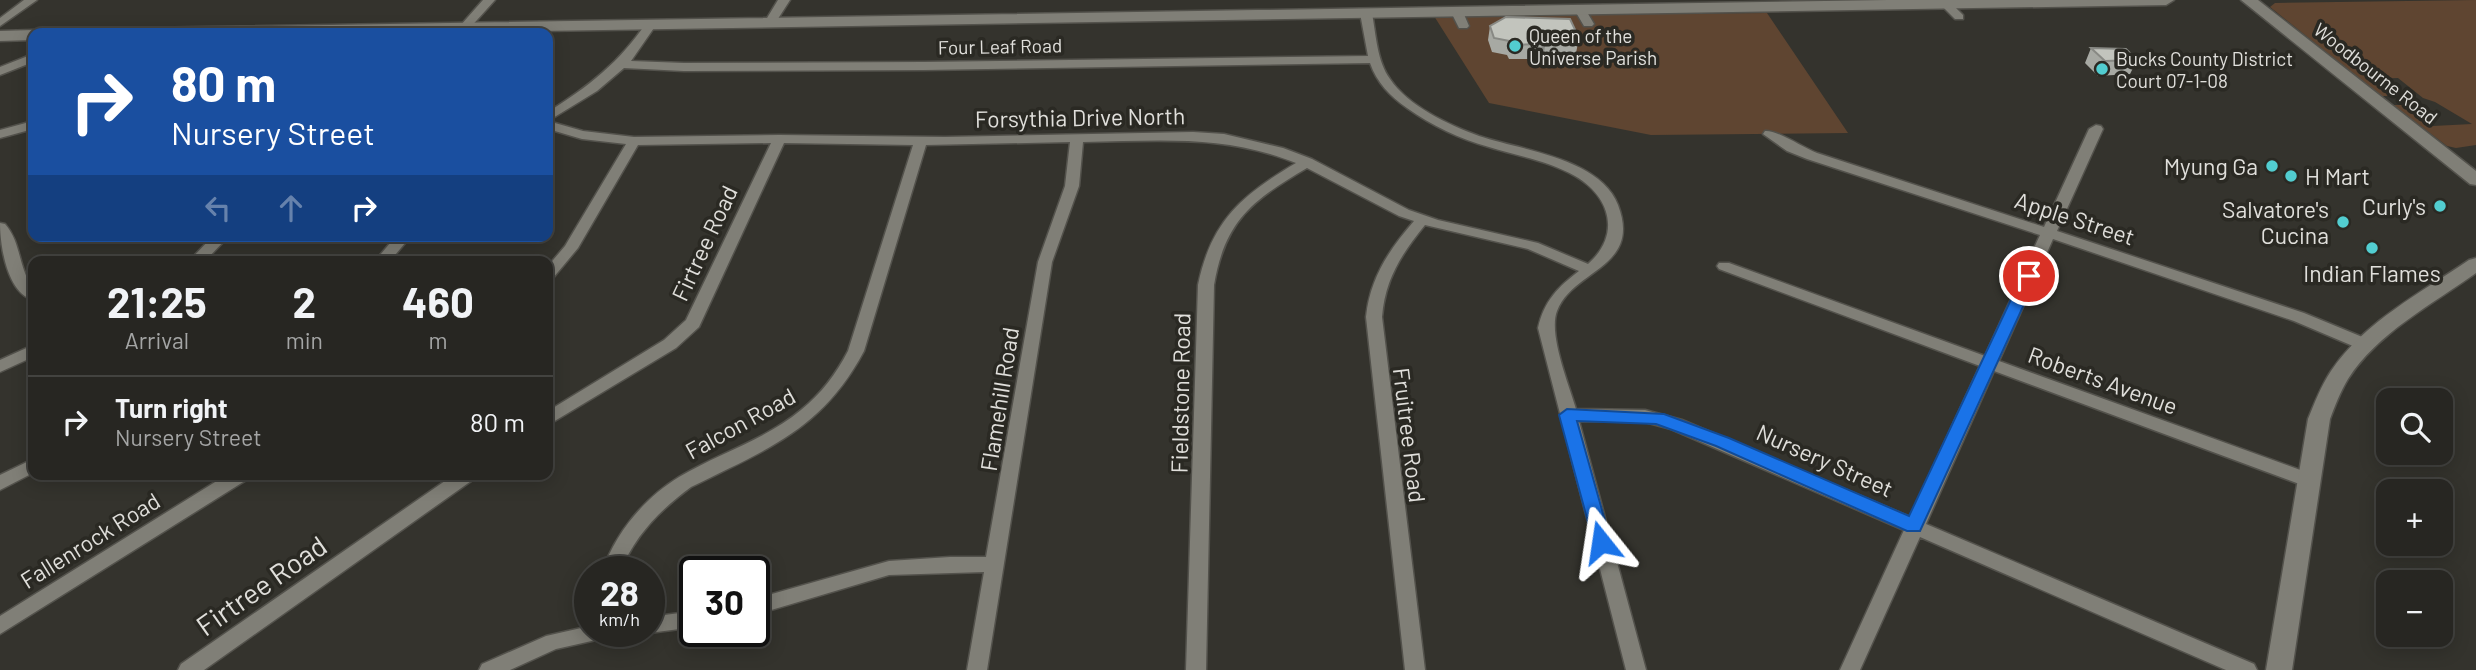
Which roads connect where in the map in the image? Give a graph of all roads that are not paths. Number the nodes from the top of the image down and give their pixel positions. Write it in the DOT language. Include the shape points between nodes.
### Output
graph roads {
  1 [pos="31,0"];
  2 [pos="489,0"];
  3 [pos="784,0"];
  4 [pos="2166,0"];
  5 [pos="2249,0"];
  6 [pos="1945,3"];
  7 [pos="1366,13"];
  8 [pos="1959,17"];
  9 [pos="0,23"];
  10 [pos="770,23"];
  11 [pos="650,25"];
  12 [pos="464,28"];
  13 [pos="28,35"];
  14 [pos="0,36"];
  15 [pos="1376,59"];
  16 [pos="28,60"];
  17 [pos="624,64"];
  18 [pos="0,71"];
  19 [pos="553,114"];
  20 [pos="28,126"];
  21 [pos="553,126"];
  22 [pos="2096,129"];
  23 [pos="0,134"];
  24 [pos="1770,134"];
  25 [pos="1077,138"];
  26 [pos="779,139"];
  27 [pos="635,141"];
  28 [pos="921,141"];
  29 [pos="1307,162"];
  30 [pos="2476,180"];
  31 [pos="1422,220"];
  32 [pos="0,228"];
  33 [pos="2048,233"];
  34 [pos="216,242"];
  35 [pos="399,242"];
  36 [pos="201,256"];
  37 [pos="386,256"];
  38 [pos="2476,264"];
  39 [pos="1724,266"];
  40 [pos="553,269"];
  41 [pos="1590,270"];
  42 [pos="28,290"];
  43 [pos="2366,345"];
  44 [pos="28,353"];
  45 [pos="1990,362"];
  46 [pos="0,367"];
  47 [pos="1567,415"];
  48 [pos="553,416"];
  49 [pos="28,467"];
  50 [pos="232,480"];
  51 [pos="459,480"];
  52 [pos="2308,480"];
  53 [pos="0,483"];
  54 [pos="1913,526"];
  55 [pos="617,556"];
  56 [pos="996,565"];
  57 [pos="770,602"];
  58 [pos="0,625"];
  59 [pos="574,637"];
  60 [pos="188,670"];
  61 [pos="489,670"];
  62 [pos="976,670"];
  63 [pos="1196,670"];
  64 [pos="1415,670"];
  65 [pos="1636,670"];
  66 [pos="1850,670"];
  67 [pos="2247,670"];
  68 [pos="2279,670"];
  1 -- 9 [label="street"];
  2 -- 12 [label="street"];
  3 -- 10 [label="street"];
  4 -- 6 [label="main road"];
  5 -- 30 [label="main road, Woodbourne Road"];
  6 -- 7 [label="main road" via="1460,19"];
  6 -- 8 [label="street"];
  7 -- 10 [label="main road"];
  7 -- 15 [label="street"];
  10 -- 11 [label="main road"];
  11 -- 12 [label="main road"];
  11 -- 17 [label="street"];
  13 -- 14 [label="main road"];
  15 -- 17 [label="street, Four Leaf Road" via="684,68"];
  15 -- 41 [label="street" via="1387,84 1452,130 1547,158 1595,185 1614,214 1616,234 1606,255"];
  16 -- 18 [label="street"];
  17 -- 19 [label="street"];
  20 -- 23 [label="street"];
  21 -- 27 [label="street, Forsythia Drive North"];
  22 -- 33 [label="street"];
  24 -- 33 [label="street, Apple Street" via="1812,156"];
  25 -- 28 [label="street, Forsythia Drive North"];
  25 -- 29 [label="street, Forsythia Drive North" via="1227,138 1277,149"];
  25 -- 56 [label="street, Flamehill Road" via="1072,186 1045,262"];
  26 -- 27 [label="street, Forsythia Drive North"];
  26 -- 28 [label="street, Forsythia Drive North"];
  26 -- 48 [label="street, Firtree Road" via="693,323 670,344"];
  27 -- 40 [label="street" via="571,248"];
  28 -- 55 [label="street, Falcon Road" via="856,351 842,380 799,421 667,494 639,521"];
  29 -- 31 [label="street, Forsythia Drive North"];
  29 -- 63 [label="street, Fieldstone Road" via="1243,205 1222,230 1208,262"];
  31 -- 41 [label="street, Forsythia Drive North" via="1507,238"];
  31 -- 64 [label="street, Fruitree Road" via="1387,264 1377,286 1374,317"];
  32 -- 42 [label="street" via="9,239 18,280"];
  33 -- 43 [label="street, Apple Street" via="2299,317"];
  33 -- 45 [label="street"];
  34 -- 36 [label="street"];
  35 -- 37 [label="street"];
  38 -- 43 [label="main road"];
  39 -- 45 [label="street, Roberts Avenue"];
  41 -- 47 [label="street" via="1555,298 1546,316"];
  43 -- 52 [label="main road" via="2330,392 2319,418"];
  44 -- 46 [label="street"];
  45 -- 52 [label="street, Roberts Avenue"];
  45 -- 54 [label="street"];
  47 -- 54 [label="street, Nursery Street" via="1658,418"];
  47 -- 65 [label="street"];
  49 -- 53 [label="street"];
  50 -- 58 [label="street, Fallenrock Road"];
  51 -- 60 [label="street, Firtree Road"];
  52 -- 68 [label="main road"];
  54 -- 66 [label="street"];
  54 -- 67 [label="street, Nursery Street"];
  56 -- 57 [label="street" via="889,568"];
  56 -- 62 [label="street, Flamehill Road"];
  59 -- 61 [label="street"];
}
